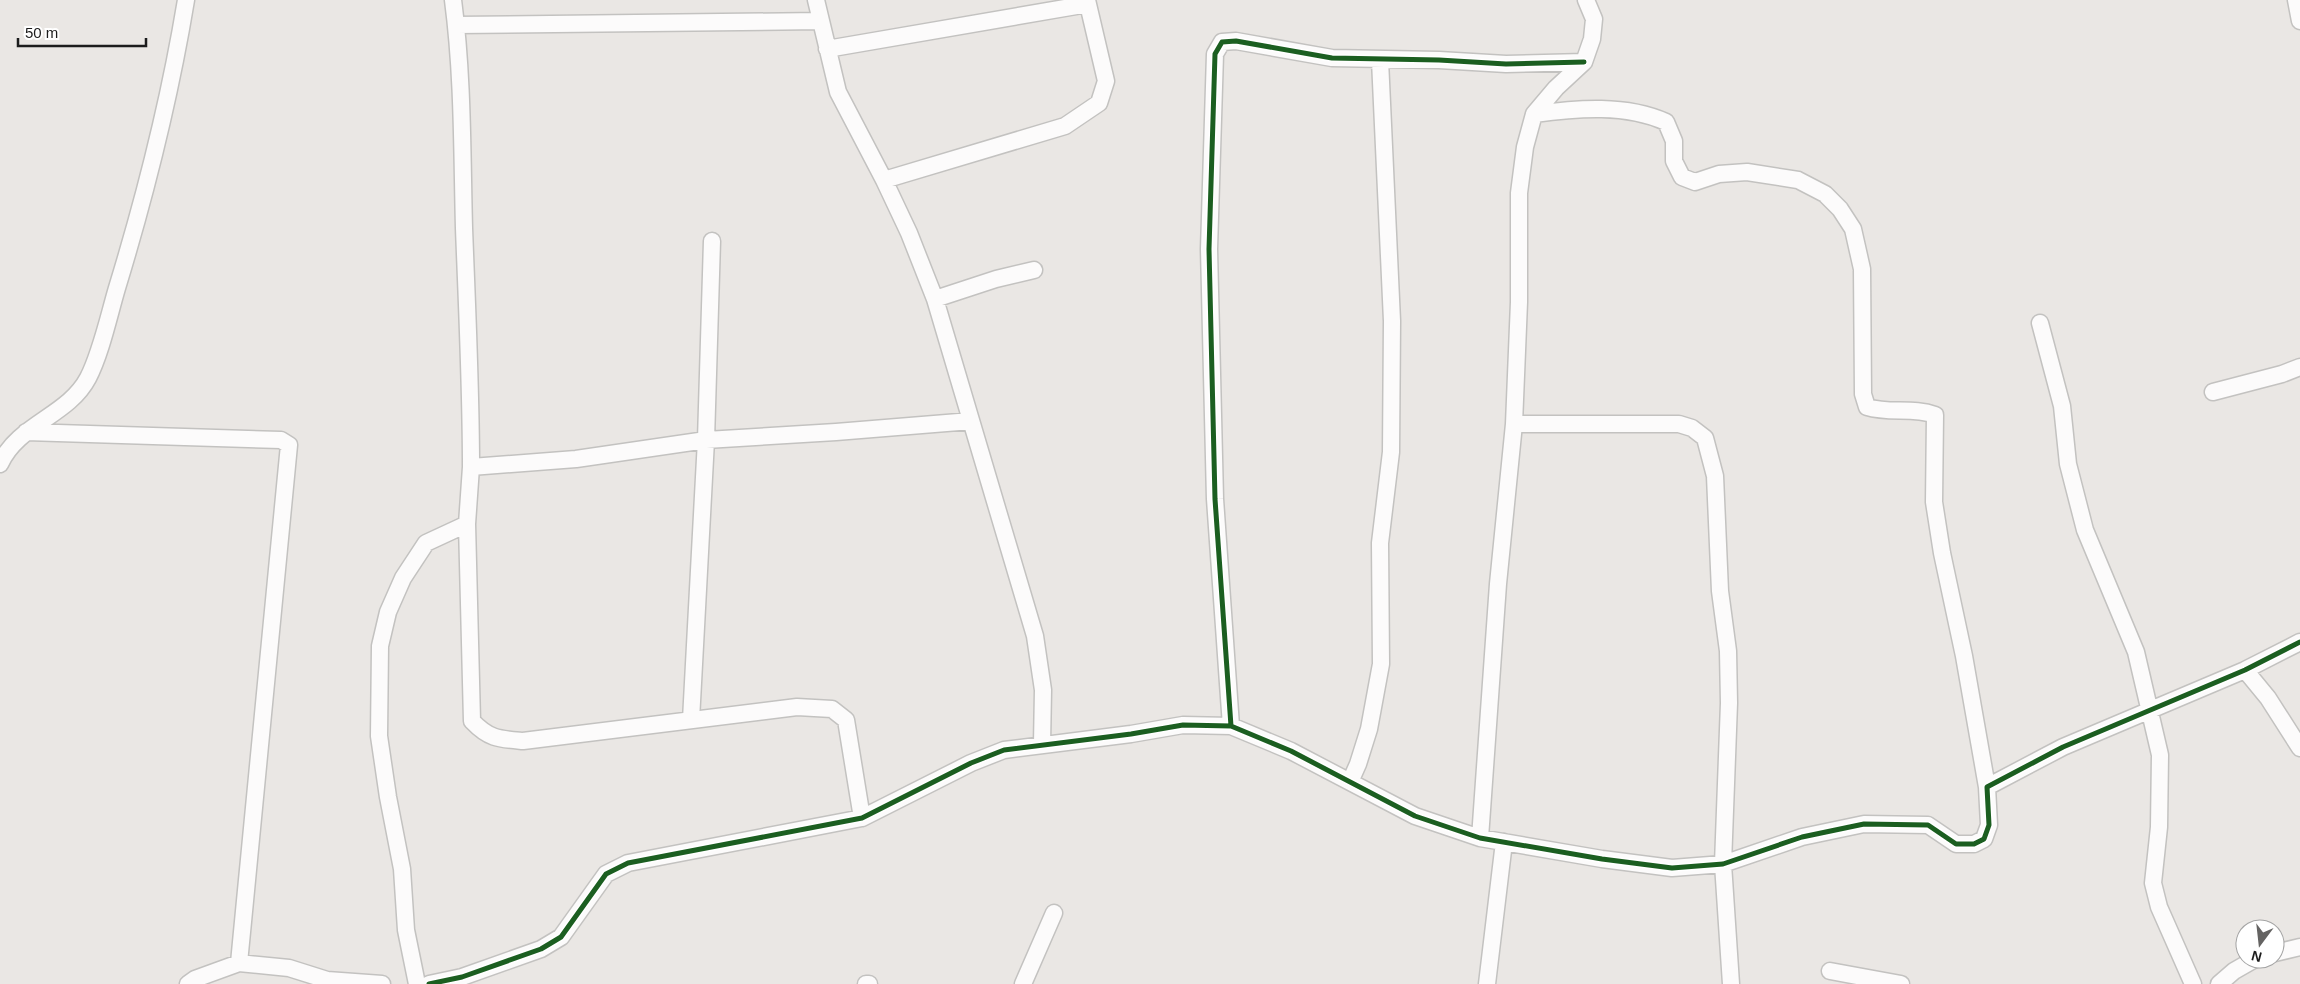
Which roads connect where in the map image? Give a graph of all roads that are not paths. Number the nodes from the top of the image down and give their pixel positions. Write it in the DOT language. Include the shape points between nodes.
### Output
graph roads {
  1 [pos="186,0"];
  2 [pos="453,0"];
  3 [pos="816,0"];
  4 [pos="1586,0"];
  5 [pos="2296,0"];
  6 [pos="1088,2"];
  7 [pos="821,21"];
  8 [pos="2300,21"];
  9 [pos="456,25"];
  10 [pos="827,49"];
  11 [pos="1380,60"];
  12 [pos="1584,62"];
  13 [pos="1534,114"];
  14 [pos="884,180"];
  15 [pos="712,241"];
  16 [pos="1034,270"];
  17 [pos="934,299"];
  18 [pos="2040,323"];
  19 [pos="2300,366"];
  20 [pos="2214,392"];
  21 [pos="971,421"];
  22 [pos="1514,424"];
  23 [pos="26,432"];
  24 [pos="706,440"];
  25 [pos="0,464"];
  26 [pos="471,468"];
  27 [pos="467,524"];
  28 [pos="2300,642"];
  29 [pos="2245,670"];
  30 [pos="2149,712"];
  31 [pos="691,720"];
  32 [pos="1231,726"];
  33 [pos="1042,744"];
  34 [pos="2300,748"];
  35 [pos="1350,782"];
  36 [pos="1986,787"];
  37 [pos="862,818"];
  38 [pos="1480,838"];
  39 [pos="1504,842"];
  40 [pos="1723,864"];
  41 [pos="1054,913"];
  42 [pos="2300,947"];
  43 [pos="2285,951"];
  44 [pos="239,963"];
  45 [pos="2238,969"];
  46 [pos="1830,971"];
  47 [pos="188,984"];
  48 [pos="382,984"];
  49 [pos="417,984"];
  50 [pos="429,984"];
  51 [pos="1023,984"];
  52 [pos="1487,984"];
  53 [pos="1731,984"];
  54 [pos="1901,984"];
  55 [pos="2193,984"];
  56 [pos="2219,984"];
  1 -- 23 [label="street" via="166,104 130,244 88,378 73,399"];
  2 -- 9 [label="street"];
  3 -- 7 [label="street"];
  4 -- 12 [label="street" via="1594,19 1592,39"];
  5 -- 8 [label="street"];
  6 -- 10 [label="street"];
  6 -- 14 [label="street" via="1106,82 1099,103 1065,126"];
  7 -- 9 [label="street"];
  7 -- 10 [label="street"];
  9 -- 26 [label="street" via="471,373"];
  10 -- 14 [label="street" via="838,92"];
  11 -- 12 [label="street" via="1506,64"];
  11 -- 32 [label="street" via="1332,58 1236,41 1222,42 1215,54 1209,249 1215,498"];
  11 -- 35 [label="street" via="1392,321 1390,452 1380,543 1381,664 1369,729"];
  12 -- 13 [label="street"];
  13 -- 22 [label="street" via="1525,147 1519,193"];
  13 -- 36 [label="street" via="1572,109 1646,113 1666,122 1674,141 1674,161 1682,177 1695,182 1719,174 1747,172 1798,180 1825,194 1840,209 1852,229 1862,269 1863,394 1867,407 1924,411 1935,415 1934,502"];
  14 -- 17 [label="street" via="909,233"];
  15 -- 24 [label="street"];
  16 -- 17 [label="street"];
  17 -- 21 [label="street"];
  18 -- 30 [label="street" via="2062,406 2068,464 2085,530 2136,652"];
  19 -- 20 [label="street"];
  21 -- 24 [label="street"];
  21 -- 33 [label="street" via="1035,636 1043,690"];
  22 -- 38 [label="street" via="1498,584"];
  22 -- 40 [label="street" via="1678,424 1692,428 1705,438 1715,476 1720,590 1728,651"];
  23 -- 25 [label="street"];
  23 -- 44 [label="street" via="281,440 289,445"];
  24 -- 26 [label="street" via="576,459"];
  24 -- 31 [label="street"];
  26 -- 27 [label="street"];
  27 -- 31 [label="street" via="471,712 472,721 485,734 523,741"];
  27 -- 49 [label="street" via="426,543 403,578 388,612 380,646 380,736 402,869 406,930"];
  28 -- 29 [label="street"];
  29 -- 30 [label="street"];
  29 -- 34 [label="street" via="2268,698"];
  30 -- 36 [label="street" via="2064,747"];
  30 -- 55 [label="street" via="2160,755 2161,780 2153,883 2159,908"];
  31 -- 37 [label="street" via="797,707 832,709 846,720"];
  32 -- 33 [label="street" via="1184,725"];
  32 -- 35 [label="street" via="1291,751"];
  33 -- 37 [label="street" via="1004,750 971,763"];
  35 -- 38 [label="street" via="1415,816"];
  36 -- 40 [label="street" via="1989,825 1984,839 1974,844 1956,844 1928,825 1864,824 1802,837"];
  37 -- 50 [label="street" via="628,863 606,874 561,937 541,949 462,977"];
  38 -- 39 [label="street"];
  39 -- 40 [label="street" via="1672,868"];
  39 -- 52 [label="street"];
  40 -- 53 [label="street"];
  41 -- 51 [label="street"];
  42 -- 43 [label="street"];
  44 -- 47 [label="street"];
  44 -- 48 [label="street" via="289,968 327,980"];
  45 -- 56 [label="street"];
  46 -- 54 [label="street"];
}
